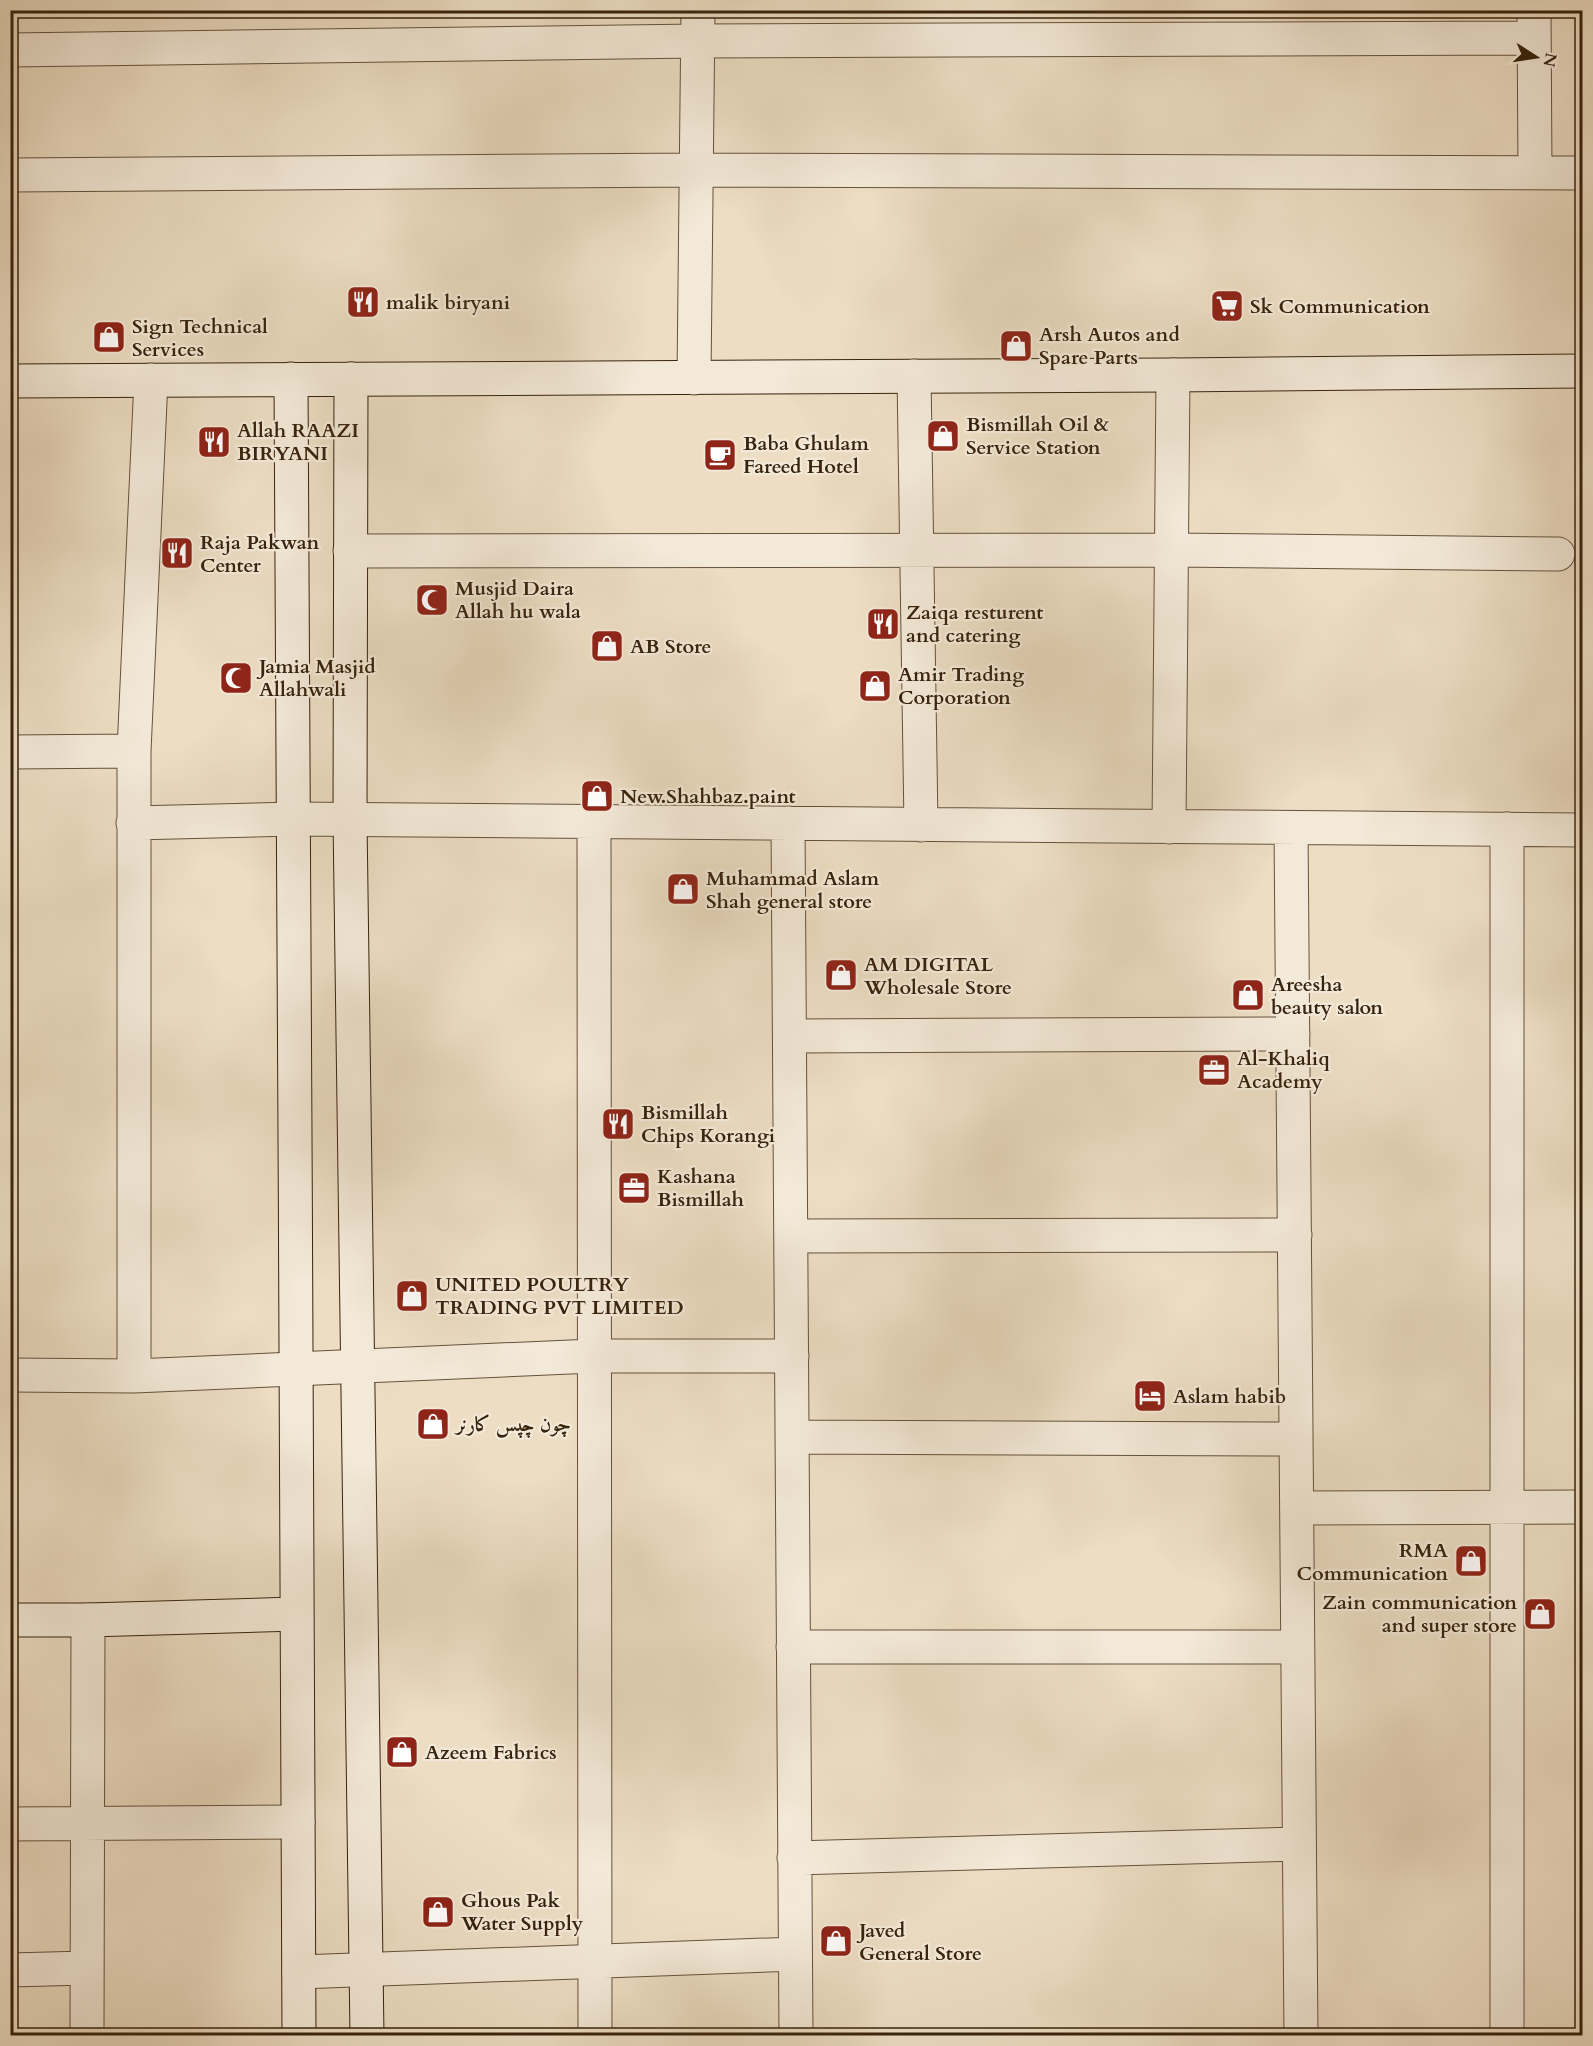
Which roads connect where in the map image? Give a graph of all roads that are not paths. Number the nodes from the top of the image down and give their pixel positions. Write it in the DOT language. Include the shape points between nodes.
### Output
graph roads {
  1 [pos="1534,24"];
  2 [pos="698,26"];
  3 [pos="10,50"];
  4 [pos="696,170"];
  5 [pos="1534,173"];
  6 [pos="1582,173"];
  7 [pos="10,175"];
  8 [pos="1582,371"];
  9 [pos="1173,375"];
  10 [pos="914,376"];
  11 [pos="694,378"];
  12 [pos="351,379"];
  13 [pos="151,380"];
  14 [pos="291,380"];
  15 [pos="10,381"];
  16 [pos="1171,550"];
  17 [pos="350,551"];
  18 [pos="917,551"];
  19 [pos="1558,554"];
  20 [pos="134,751"];
  21 [pos="10,752"];
  22 [pos="293,819"];
  23 [pos="350,820"];
  24 [pos="594,822"];
  25 [pos="133,823"];
  26 [pos="788,823"];
  27 [pos="921,825"];
  28 [pos="1169,826"];
  29 [pos="1291,828"];
  30 [pos="1507,829"];
  31 [pos="1582,830"];
  32 [pos="1293,1034"];
  33 [pos="790,1036"];
  34 [pos="1295,1235"];
  35 [pos="791,1236"];
  36 [pos="593,1356"];
  37 [pos="792,1356"];
  38 [pos="358,1366"];
  39 [pos="298,1370"];
  40 [pos="10,1375"];
  41 [pos="135,1376"];
  42 [pos="792,1437"];
  43 [pos="1296,1439"];
  44 [pos="1507,1507"];
  45 [pos="1582,1507"];
  46 [pos="1297,1508"];
  47 [pos="296,1614"];
  48 [pos="10,1620"];
  49 [pos="88,1620"];
  50 [pos="793,1647"];
  51 [pos="1297,1647"];
  52 [pos="298,1822"];
  53 [pos="10,1824"];
  54 [pos="87,1824"];
  55 [pos="1299,1844"];
  56 [pos="794,1858"];
  57 [pos="795,1954"];
  58 [pos="595,1962"];
  59 [pos="87,1968"];
  60 [pos="10,1970"];
  61 [pos="367,1970"];
  62 [pos="299,1972"];
  63 [pos="87,2036"];
  64 [pos="299,2036"];
  65 [pos="367,2036"];
  66 [pos="595,2036"];
  67 [pos="796,2036"];
  68 [pos="1300,2036"];
  69 [pos="1507,2036"];
  1 -- 2 [label="street"];
  1 -- 5 [label="street"];
  2 -- 3 [label="street"];
  2 -- 4 [label="street"];
  4 -- 5 [label="street"];
  4 -- 7 [label="street"];
  4 -- 11 [label="street"];
  5 -- 6 [label="street"];
  8 -- 9 [label="street"];
  9 -- 10 [label="street"];
  9 -- 16 [label="street"];
  10 -- 11 [label="street"];
  10 -- 18 [label="street"];
  11 -- 12 [label="street"];
  12 -- 14 [label="street"];
  12 -- 17 [label="street"];
  13 -- 14 [label="street"];
  13 -- 15 [label="street"];
  13 -- 20 [label="street"];
  14 -- 22 [label="street"];
  16 -- 18 [label="street"];
  16 -- 19 [label="street"];
  16 -- 28 [label="street"];
  17 -- 18 [label="street"];
  17 -- 23 [label="street"];
  18 -- 27 [label="street"];
  20 -- 21 [label="street"];
  20 -- 25 [label="street"];
  22 -- 23 [label="street"];
  22 -- 25 [label="street"];
  22 -- 39 [label="street"];
  23 -- 24 [label="street"];
  23 -- 38 [label="street"];
  24 -- 26 [label="street"];
  24 -- 36 [label="street"];
  25 -- 41 [label="street"];
  26 -- 27 [label="street"];
  26 -- 33 [label="street"];
  27 -- 28 [label="street"];
  28 -- 29 [label="street"];
  29 -- 30 [label="street"];
  29 -- 32 [label="street"];
  30 -- 31 [label="street"];
  30 -- 44 [label="street"];
  32 -- 33 [label="street"];
  32 -- 34 [label="street"];
  33 -- 35 [label="street"];
  34 -- 35 [label="street"];
  34 -- 43 [label="street"];
  35 -- 37 [label="street"];
  36 -- 37 [label="street"];
  36 -- 38 [label="street"];
  36 -- 58 [label="street"];
  37 -- 42 [label="street"];
  38 -- 39 [label="street"];
  38 -- 61 [label="street"];
  39 -- 41 [label="street"];
  39 -- 47 [label="street"];
  40 -- 41 [label="street"];
  42 -- 43 [label="street"];
  42 -- 50 [label="street"];
  43 -- 46 [label="street"];
  44 -- 45 [label="street"];
  44 -- 46 [label="street"];
  44 -- 69 [label="street"];
  46 -- 51 [label="street"];
  47 -- 49 [label="street"];
  47 -- 52 [label="street"];
  48 -- 49 [label="street"];
  49 -- 54 [label="street"];
  50 -- 51 [label="street"];
  50 -- 56 [label="street"];
  51 -- 55 [label="street"];
  52 -- 54 [label="street"];
  52 -- 62 [label="street"];
  53 -- 54 [label="street"];
  54 -- 59 [label="street"];
  55 -- 56 [label="street"];
  55 -- 68 [label="street"];
  56 -- 57 [label="street"];
  57 -- 58 [label="street"];
  57 -- 67 [label="street"];
  58 -- 61 [label="street"];
  58 -- 66 [label="street"];
  59 -- 60 [label="street"];
  59 -- 63 [label="street"];
  61 -- 62 [label="street"];
  61 -- 65 [label="street"];
  62 -- 64 [label="street"];
}
